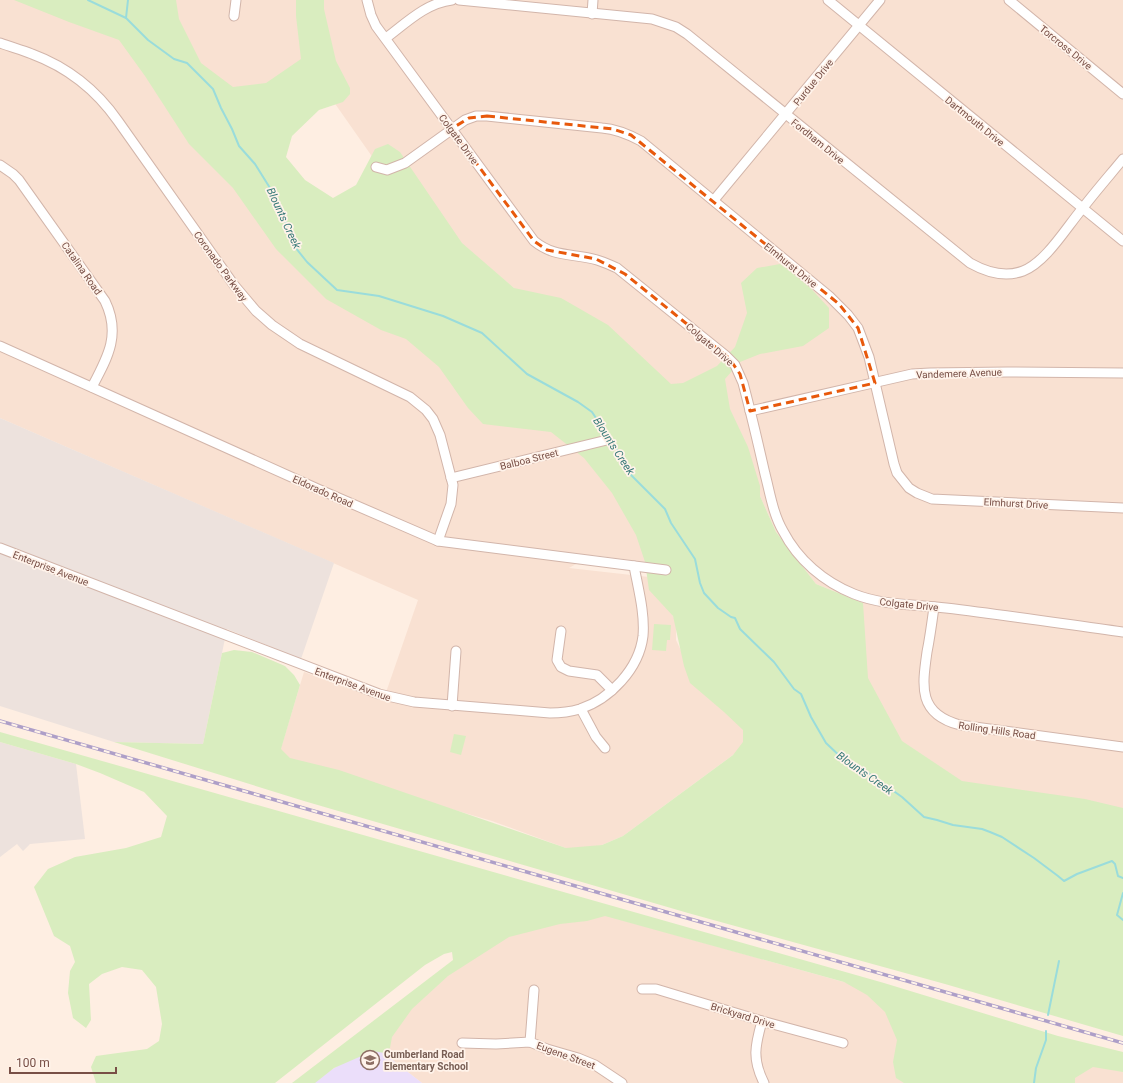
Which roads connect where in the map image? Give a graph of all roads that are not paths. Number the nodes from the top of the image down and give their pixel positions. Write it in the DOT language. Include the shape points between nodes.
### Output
graph roads {
  1 [pos="236,0"];
  2 [pos="367,0"];
  3 [pos="452,0"];
  4 [pos="459,0"];
  5 [pos="593,0"];
  6 [pos="828,0"];
  7 [pos="880,0"];
  8 [pos="1009,0"];
  9 [pos="481,1"];
  10 [pos="1020,3"];
  11 [pos="592,14"];
  12 [pos="234,16"];
  13 [pos="859,26"];
  14 [pos="386,38"];
  15 [pos="0,43"];
  16 [pos="1123,94"];
  17 [pos="786,114"];
  18 [pos="451,129"];
  19 [pos="1123,159"];
  20 [pos="0,165"];
  21 [pos="376,167"];
  22 [pos="714,200"];
  23 [pos="1082,208"];
  24 [pos="1123,241"];
  25 [pos="0,346"];
  26 [pos="1123,373"];
  27 [pos="875,383"];
  28 [pos="92,387"];
  29 [pos="750,411"];
  30 [pos="607,440"];
  31 [pos="451,478"];
  32 [pos="1123,508"];
  33 [pos="438,542"];
  34 [pos="0,548"];
  35 [pos="634,566"];
  36 [pos="666,570"];
  37 [pos="934,606"];
  38 [pos="561,631"];
  39 [pos="1123,632"];
  40 [pos="456,652"];
  41 [pos="612,690"];
  42 [pos="452,706"];
  43 [pos="581,709"];
  44 [pos="1123,747"];
  45 [pos="605,748"];
  46 [pos="642,989"];
  47 [pos="534,990"];
  48 [pos="762,1021"];
  49 [pos="530,1042"];
  50 [pos="462,1043"];
  51 [pos="843,1043"];
  52 [pos="622,1083"];
  53 [pos="764,1083"];
  1 -- 12 [label="street"];
  2 -- 14 [label="street, Colgate Drive" via="376,26"];
  3 -- 14 [label="street" via="430,6"];
  4 -- 9 [label="street, Fordham Drive"];
  5 -- 11 [label="street"];
  6 -- 13 [label="street, Dartmouth Drive"];
  7 -- 13 [label="street, Purdue Drive"];
  8 -- 10 [label="street, Torcross Drive"];
  9 -- 11 [label="street, Fordham Drive"];
  10 -- 16 [label="street, Torcross Drive"];
  11 -- 17 [label="street, Fordham Drive" via="652,20 676,27"];
  13 -- 17 [label="street, Purdue Drive"];
  13 -- 23 [label="street, Dartmouth Drive"];
  14 -- 18 [label="street, Colgate Drive"];
  15 -- 31 [label="street, Coronado Parkway" via="52,63 98,96 234,285 272,325 300,344 410,397 426,410 438,428"];
  17 -- 22 [label="street, Purdue Drive"];
  17 -- 23 [label="street, Fordham Drive" via="970,263 989,272 1016,273 1032,266"];
  18 -- 21 [label="street, Elmhurst Drive" via="404,163 388,170"];
  18 -- 22 [label="street, Elmhurst Drive" via="469,118 487,116 613,129 641,141"];
  18 -- 29 [label="street, Colgate Drive" via="534,242 556,254 596,259 625,274 729,358 740,374"];
  19 -- 23 [label="street, Fordham Drive"];
  20 -- 28 [label="street, Catalina Road" via="13,174 28,192 109,310 113,338"];
  22 -- 27 [label="street, Elmhurst Drive" via="829,296 848,315 864,341"];
  23 -- 24 [label="street, Dartmouth Drive"];
  25 -- 28 [label="street, Eldorado Road"];
  26 -- 27 [label="street, Vandemere Avenue" via="930,373 912,374"];
  27 -- 29 [label="street, Vandemere Avenue"];
  27 -- 32 [label="street, Elmhurst Drive" via="894,464 903,481 917,493 932,498"];
  28 -- 33 [label="street, Eldorado Road"];
  29 -- 37 [label="street, Colgate Drive" via="776,515 786,537 800,556 825,578 853,594 883,602"];
  30 -- 31 [label="street, Balboa Street"];
  31 -- 33 [label="street, Coronado Parkway" via="452,500"];
  33 -- 35 [label="street, Eldorado Road"];
  34 -- 42 [label="street, Enterprise Avenue" via="379,694 414,702"];
  35 -- 36 [label="street, Eldorado Road"];
  35 -- 41 [label="street, Enterprise Avenue" via="643,637 634,662"];
  37 -- 39 [label="street, Colgate Drive"];
  37 -- 44 [label="street, Rolling Hills Road" via="924,687 926,700 945,720 960,725"];
  38 -- 41 [label="street" via="557,660 561,667 569,671 597,675"];
  40 -- 42 [label="street"];
  41 -- 43 [label="street, Enterprise Avenue"];
  42 -- 43 [label="street, Enterprise Avenue" via="550,714"];
  43 -- 45 [label="street"];
  46 -- 48 [label="street, Brickyard Drive" via="656,989"];
  47 -- 49 [label="street"];
  48 -- 51 [label="street, Brickyard Drive"];
  48 -- 53 [label="street" via="756,1044 756,1058 758,1071"];
  49 -- 50 [label="street"];
  49 -- 52 [label="street, Eugene Street" via="589,1062"];
}
